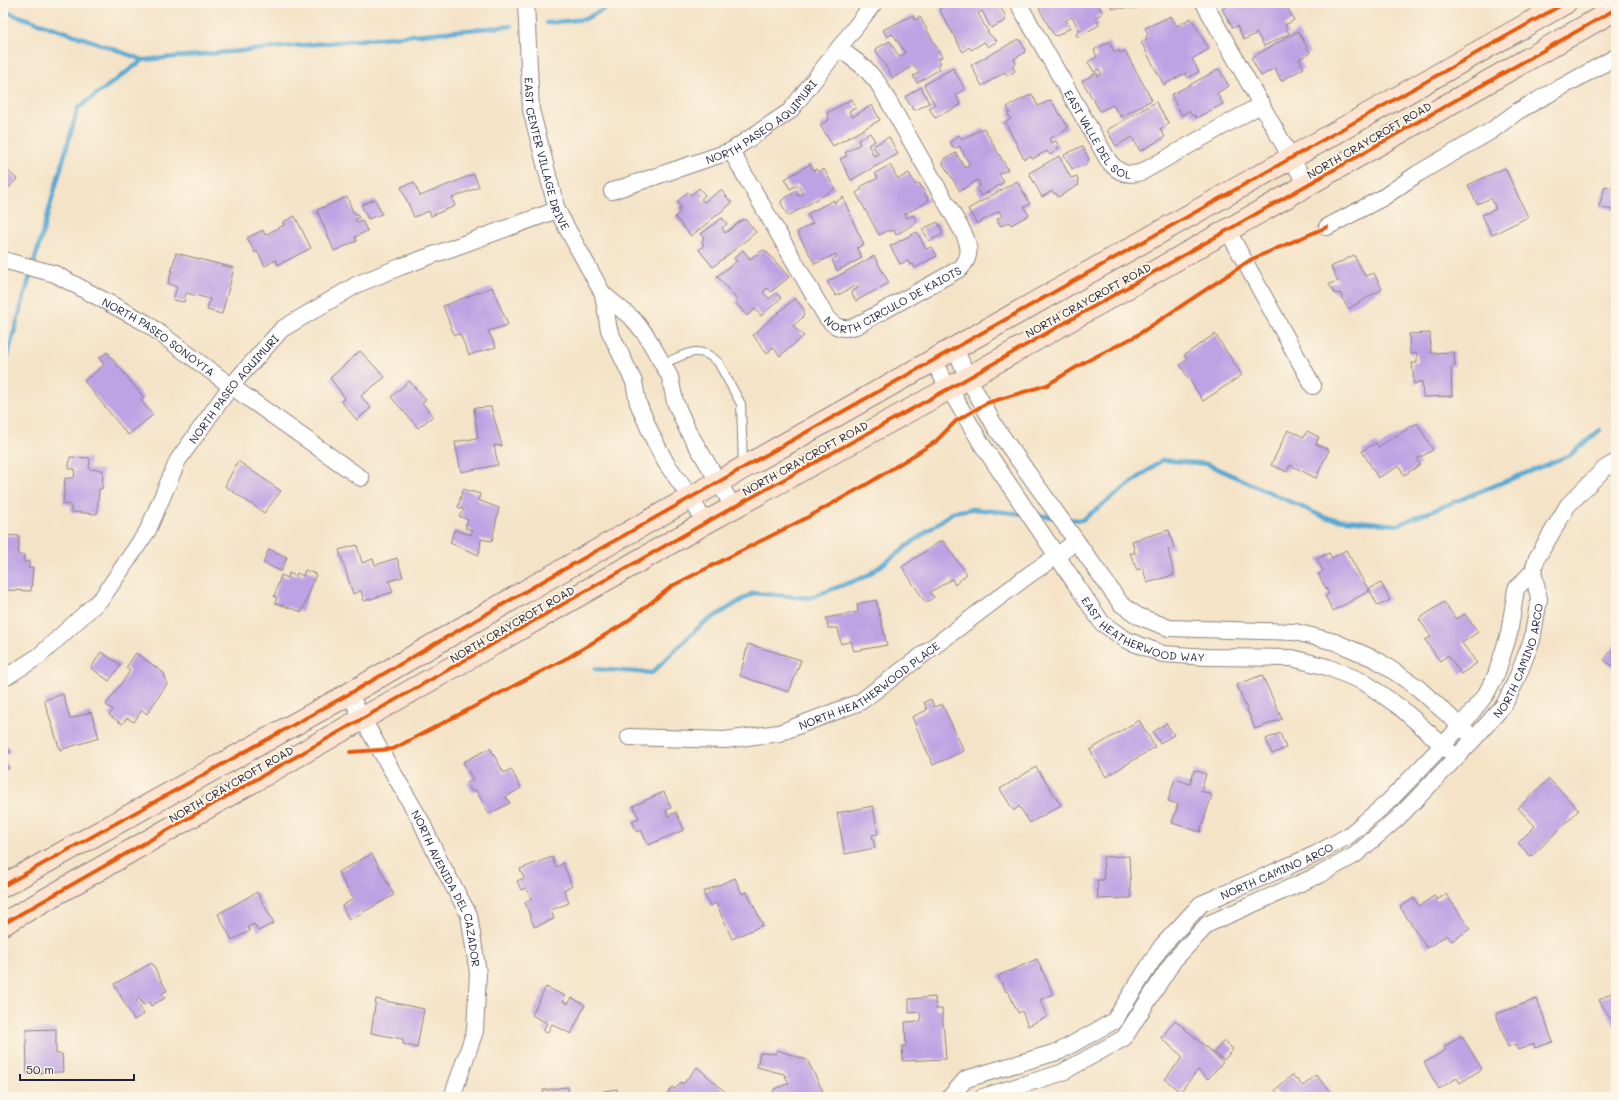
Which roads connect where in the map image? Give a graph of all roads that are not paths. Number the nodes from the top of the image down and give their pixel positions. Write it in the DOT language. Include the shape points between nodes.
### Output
graph roads {
  1 [pos="526,3"];
  2 [pos="874,3"];
  3 [pos="1018,3"];
  4 [pos="1204,3"];
  5 [pos="1565,3"];
  6 [pos="1616,9"];
  7 [pos="839,48"];
  8 [pos="1616,57"];
  9 [pos="1262,104"];
  10 [pos="731,151"];
  11 [pos="1292,159"];
  12 [pos="1307,186"];
  13 [pos="612,191"];
  14 [pos="557,210"];
  15 [pos="1326,228"];
  16 [pos="1228,231"];
  17 [pos="3,260"];
  18 [pos="603,294"];
  19 [pos="955,348"];
  20 [pos="933,361"];
  21 [pos="663,364"];
  22 [pos="959,383"];
  23 [pos="231,386"];
  24 [pos="1313,386"];
  25 [pos="1616,462"];
  26 [pos="742,469"];
  27 [pos="361,478"];
  28 [pos="719,483"];
  29 [pos="691,498"];
  30 [pos="734,508"];
  31 [pos="705,523"];
  32 [pos="1076,541"];
  33 [pos="1057,556"];
  34 [pos="1533,571"];
  35 [pos="3,679"];
  36 [pos="350,694"];
  37 [pos="363,720"];
  38 [pos="1461,726"];
  39 [pos="629,737"];
  40 [pos="1474,739"];
  41 [pos="1442,744"];
  42 [pos="1455,757"];
  43 [pos="3,886"];
  44 [pos="3,924"];
  45 [pos="452,1097"];
  46 [pos="950,1097"];
  47 [pos="983,1097"];
  1 -- 14 [label="street, EAST CENTER VILLAGE DRIVE" via="531,110"];
  2 -- 7 [label="street, NORTH PASEO AQUIMURI"];
  3 -- 9 [label="street, EAST VALLE DEL SOL" via="1108,160 1114,168 1122,172 1133,175 1142,172"];
  4 -- 9 [label="street"];
  5 -- 11 [label="main road, NORTH CRAYCROFT ROAD"];
  6 -- 12 [label="main road, NORTH CRAYCROFT ROAD"];
  7 -- 10 [label="street, NORTH PASEO AQUIMURI" via="790,111"];
  7 -- 10 [label="street, NORTH CIRCULO DE KAIOTS" via="865,68 878,82 964,234 969,252 961,268 856,326 838,327 825,315"];
  8 -- 15 [label="street" via="1518,111 1384,197"];
  9 -- 11 [label="street"];
  10 -- 13 [label="street, NORTH PASEO AQUIMURI"];
  11 -- 12 [label="street"];
  11 -- 19 [label="main road, NORTH CRAYCROFT ROAD"];
  12 -- 16 [label="main road, NORTH CRAYCROFT ROAD"];
  14 -- 18 [label="street, EAST CENTER VILLAGE DRIVE"];
  14 -- 23 [label="street, NORTH PASEO AQUIMURI" via="358,284 282,329"];
  16 -- 22 [label="main road, NORTH CRAYCROFT ROAD"];
  16 -- 24 [label="street"];
  17 -- 23 [label="street, NORTH PASEO SONOYTA" via="55,274 146,323"];
  18 -- 21 [label="street, EAST CENTER VILLAGE DRIVE" via="633,319"];
  18 -- 29 [label="street, EAST CENTER VILLAGE DRIVE" via="609,330 634,382 638,403 649,429 666,462"];
  19 -- 20 [label="main road, NORTH CRAYCROFT ROAD"];
  19 -- 22 [label="street, EAST HEATHERWOOD WAY"];
  20 -- 22 [label="street, EAST HEATHERWOOD WAY"];
  20 -- 26 [label="main road, NORTH CRAYCROFT ROAD"];
  21 -- 26 [label="lane" via="692,352 703,351 718,362 741,404"];
  21 -- 28 [label="street, EAST CENTER VILLAGE DRIVE" via="670,377 675,402 688,431"];
  22 -- 30 [label="main road, NORTH CRAYCROFT ROAD"];
  22 -- 32 [label="street, EAST HEATHERWOOD WAY" via="996,428"];
  22 -- 33 [label="street, EAST HEATHERWOOD WAY" via="981,442"];
  23 -- 27 [label="street, NORTH PASEO SONOYTA"];
  23 -- 35 [label="street, NORTH PASEO AQUIMURI" via="178,460 148,530 102,598 39,656"];
  25 -- 34 [label="street, NORTH CAMINO ARCO" via="1604,469 1568,505 1537,558"];
  26 -- 28 [label="main road, NORTH CRAYCROFT ROAD"];
  28 -- 29 [label="main road, NORTH CRAYCROFT ROAD"];
  28 -- 30 [label="street, EAST CENTER VILLAGE DRIVE"];
  29 -- 31 [label="street, EAST CENTER VILLAGE DRIVE"];
  29 -- 36 [label="main road, NORTH CRAYCROFT ROAD"];
  30 -- 31 [label="main road, NORTH CRAYCROFT ROAD"];
  31 -- 37 [label="main road, NORTH CRAYCROFT ROAD"];
  32 -- 33 [label="street, NORTH HEATHERWOOD PLACE"];
  32 -- 38 [label="street, EAST HEATHERWOOD WAY" via="1121,604 1138,616 1169,628 1295,632 1335,642 1377,660 1417,687"];
  33 -- 39 [label="street, NORTH HEATHERWOOD PLACE" via="860,702 779,734 725,740"];
  33 -- 41 [label="street, EAST HEATHERWOOD WAY" via="1102,623 1126,640 1163,654 1292,658 1327,667 1364,682 1401,708"];
  34 -- 38 [label="street, NORTH CAMINO ARCO" via="1516,590 1509,634 1496,675 1486,694"];
  34 -- 40 [label="street, NORTH CAMINO ARCO" via="1539,599 1532,640 1504,706"];
  36 -- 37 [label="street, NORTH AVENIDA DEL CAZADOR"];
  36 -- 43 [label="main road, NORTH CRAYCROFT ROAD"];
  37 -- 44 [label="main road, NORTH CRAYCROFT ROAD"];
  37 -- 45 [label="street, NORTH AVENIDA DEL CAZADOR" via="421,821 469,915 478,973 475,1031"];
  38 -- 40 [label="street, EAST HEATHERWOOD WAY"];
  38 -- 41 [label="street, NORTH CAMINO ARCO"];
  40 -- 42 [label="street, NORTH CAMINO ARCO"];
  41 -- 42 [label="street, EAST HEATHERWOOD WAY"];
  41 -- 46 [label="street, NORTH CAMINO ARCO" via="1388,802 1348,836 1316,854 1201,904 1161,947 1114,1021 1060,1050 966,1079"];
  42 -- 47 [label="street, NORTH CAMINO ARCO" via="1398,818 1355,855 1320,875 1208,924 1174,960 1124,1038 1061,1073"];
}
